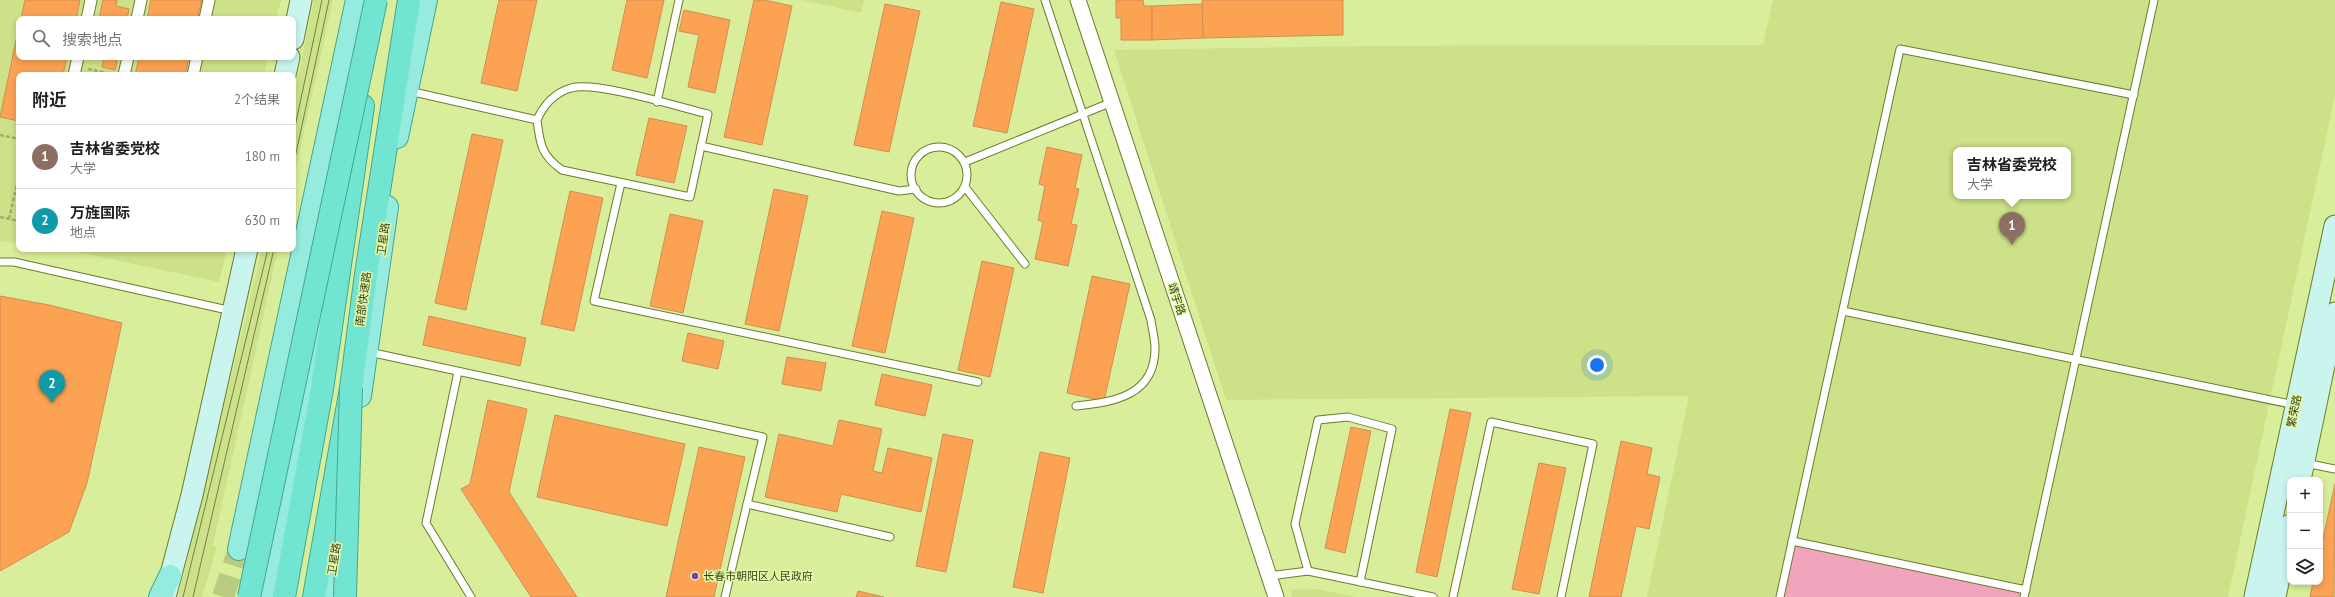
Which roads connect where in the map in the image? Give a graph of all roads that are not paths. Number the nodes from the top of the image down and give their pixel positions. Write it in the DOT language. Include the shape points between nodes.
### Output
graph roads {
  1 [pos="91,0"];
  2 [pos="141,0"];
  3 [pos="210,0"];
  4 [pos="301,0"];
  5 [pos="357,0"];
  6 [pos="366,0"];
  7 [pos="377,0"];
  8 [pos="409,0"];
  9 [pos="426,0"];
  10 [pos="679,0"];
  11 [pos="1045,0"];
  12 [pos="1078,0"];
  13 [pos="2154,0"];
  14 [pos="88,16"];
  15 [pos="138,16"];
  16 [pos="206,16"];
  17 [pos="296,24"];
  18 [pos="127,60"];
  19 [pos="196,60"];
  20 [pos="288,60"];
  21 [pos="125,72"];
  22 [pos="194,72"];
  23 [pos="286,72"];
  24 [pos="407,90"];
  25 [pos="2134,95"];
  26 [pos="657,102"];
  27 [pos="1112,102"];
  28 [pos="1081,113"];
  29 [pos="537,120"];
  30 [pos="701,146"];
  31 [pos="965,162"];
  32 [pos="621,182"];
  33 [pos="965,187"];
  34 [pos="916,189"];
  35 [pos="2335,226"];
  36 [pos="245,252"];
  37 [pos="0,262"];
  38 [pos="1025,264"];
  39 [pos="232,311"];
  40 [pos="1843,311"];
  41 [pos="2335,313"];
  42 [pos="367,351"];
  43 [pos="2077,360"];
  44 [pos="458,372"];
  45 [pos="978,382"];
  46 [pos="351,388"];
  47 [pos="2296,405"];
  48 [pos="1076,406"];
  49 [pos="2335,469"];
  50 [pos="2301,471"];
  51 [pos="747,504"];
  52 [pos="890,537"];
  53 [pos="2287,539"];
  54 [pos="1792,541"];
  55 [pos="238,549"];
  56 [pos="1308,571"];
  57 [pos="170,576"];
  58 [pos="1269,576"];
  59 [pos="1360,582"];
  60 [pos="2025,594"];
  61 [pos="160,597"];
  62 [pos="165,597"];
  63 [pos="249,597"];
  64 [pos="270,597"];
  65 [pos="284,597"];
  66 [pos="314,597"];
  67 [pos="328,597"];
  68 [pos="345,597"];
  69 [pos="471,597"];
  70 [pos="725,597"];
  71 [pos="1276,597"];
  72 [pos="1433,597"];
  73 [pos="1453,597"];
  74 [pos="1561,597"];
  75 [pos="1780,597"];
  76 [pos="2255,597"];
  77 [pos="2275,597"];
  1 -- 14 [label="street"];
  2 -- 15 [label="street"];
  3 -- 16 [label="street"];
  4 -- 17 [label="main road"];
  5 -- 55 [label="main road"];
  6 -- 64 [label="main road" via="346,104 305,407"];
  7 -- 63 [label="highway, bridge"];
  7 -- 65 [label="highway, bridge" via="322,389"];
  8 -- 46 [label="highway, 南部快速路" via="366,274"];
  9 -- 24 [label="main road, 卫星路"];
  10 -- 26 [label="lane"];
  11 -- 28 [label="lane"];
  12 -- 27 [label="street, 靖宇路"];
  13 -- 25 [label="lane"];
  18 -- 21 [label="street"];
  19 -- 22 [label="street"];
  20 -- 23 [label="main road"];
  24 -- 29 [label="lane"];
  24 -- 42 [label="main road, 卫星路" via="395,146"];
  25 -- 40 [label="lane" via="1900,49"];
  25 -- 43 [label="lane"];
  26 -- 29 [label="lane" via="595,87 572,88 556,95 543,106"];
  26 -- 30 [label="lane" via="708,114"];
  27 -- 28 [label="lane"];
  27 -- 58 [label="street, 靖宇路"];
  28 -- 31 [label="lane"];
  28 -- 48 [label="lane" via="1151,320 1155,348 1151,371 1138,391 1105,403"];
  29 -- 32 [label="lane" via="540,144 549,161 562,170"];
  30 -- 32 [label="lane" via="690,197"];
  30 -- 34 [label="lane" via="899,191"];
  31 -- 33 [label="lane"];
  31 -- 34 [label="lane" via="947,147 931,148 923,152 917,158 912,173"];
  32 -- 45 [label="lane" via="594,301"];
  33 -- 34 [label="lane" via="956,197 942,202 927,200"];
  33 -- 38 [label="lane"];
  35 -- 47 [label="main road, 繁荣路"];
  36 -- 39 [label="main road"];
  37 -- 39 [label="lane" via="14,262"];
  39 -- 57 [label="main road" via="192,495"];
  40 -- 43 [label="lane"];
  40 -- 54 [label="lane"];
  41 -- 50 [label="main road, 繁荣路"];
  42 -- 44 [label="lane"];
  42 -- 67 [label="main road, 卫星路"];
  43 -- 47 [label="lane"];
  43 -- 60 [label="lane"];
  44 -- 51 [label="lane" via="763,437"];
  44 -- 69 [label="lane" via="426,523"];
  46 -- 66 [label="highway, 南部快速路, bridge"];
  46 -- 68 [label="highway, bridge"];
  47 -- 76 [label="main road, 繁荣路"];
  49 -- 50 [label="lane"];
  51 -- 52 [label="lane"];
  51 -- 70 [label="lane"];
  53 -- 77 [label="main road"];
  54 -- 60 [label="lane"];
  54 -- 75 [label="lane"];
  56 -- 58 [label="lane"];
  56 -- 59 [label="lane"];
  56 -- 59 [label="lane" via="1295,524 1318,420 1348,417 1392,429"];
  57 -- 61 [label="main road"];
  57 -- 62 [label="main road"];
  58 -- 71 [label="street, 靖宇路"];
  59 -- 72 [label="lane"];
  73 -- 74 [label="lane" via="1491,422 1593,444"];
}
